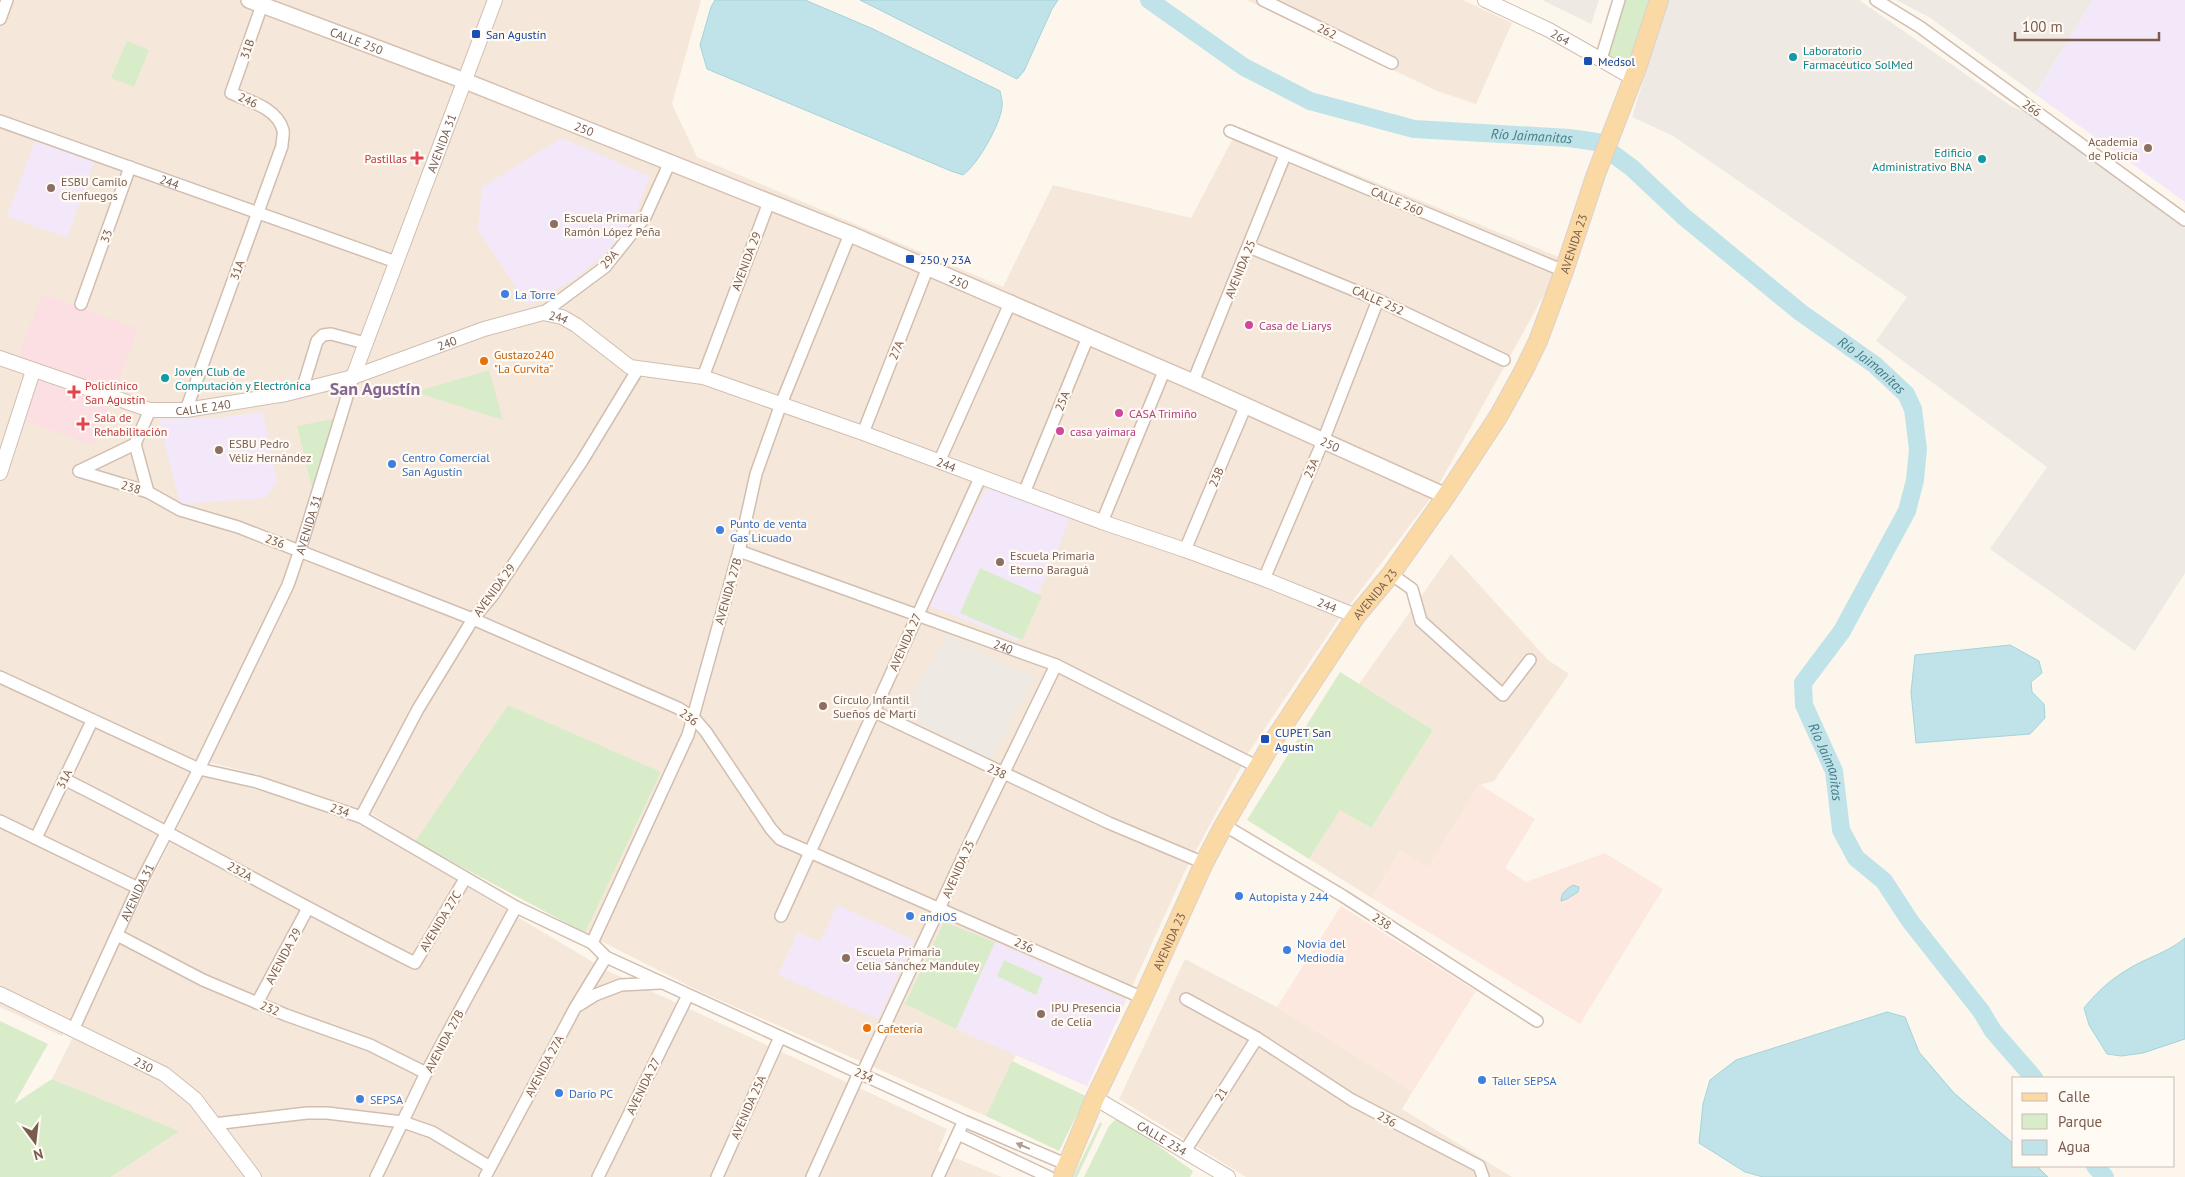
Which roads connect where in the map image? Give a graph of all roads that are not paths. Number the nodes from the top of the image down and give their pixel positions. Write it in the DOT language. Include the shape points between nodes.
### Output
graph roads {
  1 [pos="7,0"];
  2 [pos="495,0"];
  3 [pos="1262,0"];
  4 [pos="1485,0"];
  5 [pos="1619,0"];
  6 [pos="1659,0"];
  7 [pos="1876,0"];
  8 [pos="255,2"];
  9 [pos="0,19"];
  10 [pos="1601,59"];
  11 [pos="1392,63"];
  12 [pos="1633,78"];
  13 [pos="465,81"];
  14 [pos="231,93"];
  15 [pos="0,121"];
  16 [pos="283,130"];
  17 [pos="1230,130"];
  18 [pos="1285,155"];
  19 [pos="670,162"];
  20 [pos="130,167"];
  21 [pos="769,202"];
  22 [pos="258,213"];
  23 [pos="2185,220"];
  24 [pos="850,234"];
  25 [pos="1249,247"];
  26 [pos="396,262"];
  27 [pos="928,267"];
  28 [pos="1564,271"];
  29 [pos="1378,300"];
  30 [pos="1011,301"];
  31 [pos="81,304"];
  32 [pos="543,313"];
  33 [pos="1088,337"];
  34 [pos="365,343"];
  35 [pos="0,358"];
  36 [pos="1504,360"];
  37 [pos="1165,369"];
  38 [pos="34,370"];
  39 [pos="638,370"];
  40 [pos="353,376"];
  41 [pos="702,377"];
  42 [pos="1193,382"];
  43 [pos="302,390"];
  44 [pos="781,404"];
  45 [pos="1246,405"];
  46 [pos="150,410"];
  47 [pos="186,410"];
  48 [pos="863,433"];
  49 [pos="1323,441"];
  50 [pos="135,444"];
  51 [pos="3,451"];
  52 [pos="939,462"];
  53 [pos="0,473"];
  54 [pos="980,478"];
  55 [pos="148,492"];
  56 [pos="1024,493"];
  57 [pos="1446,496"];
  58 [pos="180,510"];
  59 [pos="1102,522"];
  60 [pos="300,550"];
  61 [pos="1185,550"];
  62 [pos="739,551"];
  63 [pos="1390,574"];
  64 [pos="1264,579"];
  65 [pos="917,614"];
  66 [pos="1356,616"];
  67 [pos="474,619"];
  68 [pos="1530,660"];
  69 [pos="1056,665"];
  70 [pos="0,678"];
  71 [pos="873,711"];
  72 [pos="694,718"];
  73 [pos="92,721"];
  74 [pos="1258,767"];
  75 [pos="199,769"];
  76 [pos="1003,774"];
  77 [pos="64,779"];
  78 [pos="361,817"];
  79 [pos="0,821"];
  80 [pos="1224,825"];
  81 [pos="168,831"];
  82 [pos="36,838"];
  83 [pos="810,853"];
  84 [pos="1204,863"];
  85 [pos="465,879"];
  86 [pos="138,888"];
  87 [pos="516,907"];
  88 [pos="308,908"];
  89 [pos="940,910"];
  90 [pos="781,916"];
  91 [pos="117,935"];
  92 [pos="592,943"];
  93 [pos="606,957"];
  94 [pos="415,963"];
  95 [pos="661,983"];
  96 [pos="0,994"];
  97 [pos="688,995"];
  98 [pos="1143,998"];
  99 [pos="1186,999"];
  100 [pos="257,1003"];
  101 [pos="576,1008"];
  102 [pos="1538,1021"];
  103 [pos="73,1030"];
  104 [pos="780,1037"];
  105 [pos="1257,1038"];
  106 [pos="426,1073"];
  107 [pos="860,1074"];
  108 [pos="1095,1098"];
  109 [pos="964,1121"];
  110 [pos="403,1122"];
  111 [pos="214,1124"];
  112 [pos="958,1134"];
  113 [pos="1185,1151"];
  114 [pos="1047,1156"];
  115 [pos="1065,1171"];
  116 [pos="488,1172"];
  117 [pos="1041,1175"];
  118 [pos="254,1177"];
  119 [pos="376,1177"];
  120 [pos="598,1177"];
  121 [pos="717,1177"];
  122 [pos="812,1177"];
  123 [pos="938,1177"];
  124 [pos="1228,1177"];
  125 [pos="1483,1177"];
  1 -- 9 [label="street"];
  2 -- 13 [label="street, AVENIDA 31"];
  3 -- 11 [label="street, 262"];
  4 -- 10 [label="street, 264"];
  5 -- 10 [label="street"];
  6 -- 12 [label="main road, AVENIDA 23"];
  7 -- 23 [label="street, 266" via="1920,28"];
  8 -- 13 [label="main road, CALLE 250"];
  8 -- 14 [label="street, 31B"];
  10 -- 12 [label="street, 264"];
  12 -- 28 [label="main road, AVENIDA 23" via="1596,174"];
  13 -- 19 [label="main road, 250"];
  13 -- 26 [label="street, AVENIDA 31"];
  14 -- 16 [label="street, 246" via="266,108"];
  15 -- 20 [label="street, 244"];
  16 -- 22 [label="street, 31A" via="282,146"];
  17 -- 18 [label="street, CALLE 260"];
  18 -- 25 [label="street, AVENIDA 25"];
  18 -- 28 [label="street, CALLE 260"];
  19 -- 21 [label="main road, 250"];
  19 -- 32 [label="street, 29A" via="645,217 604,267"];
  20 -- 22 [label="street, 244"];
  20 -- 31 [label="street, 33"];
  21 -- 24 [label="main road, 250"];
  21 -- 41 [label="street, AVENIDA 29"];
  22 -- 26 [label="street, 244"];
  22 -- 47 [label="street, 31A"];
  24 -- 27 [label="main road, 250"];
  24 -- 44 [label="street, AVENIDA 27B"];
  25 -- 29 [label="street, CALLE 252"];
  25 -- 42 [label="street, AVENIDA 25"];
  26 -- 34 [label="street, AVENIDA 31"];
  27 -- 30 [label="main road, 250"];
  27 -- 48 [label="street, 27A"];
  28 -- 57 [label="main road, AVENIDA 23" via="1524,370 1498,417"];
  29 -- 36 [label="street, CALLE 252"];
  29 -- 49 [label="street, 23A"];
  30 -- 33 [label="main road, 250"];
  30 -- 52 [label="street"];
  32 -- 39 [label="street, 244" via="569,321 625,364"];
  32 -- 40 [label="street, 240" via="484,329"];
  33 -- 37 [label="main road, 250"];
  33 -- 56 [label="street, 25A"];
  34 -- 40 [label="street, AVENIDA 31"];
  34 -- 43 [label="street" via="323,335 317,341"];
  35 -- 38 [label="street, CALLE 240"];
  37 -- 42 [label="main road, 250"];
  37 -- 59 [label="street"];
  38 -- 46 [label="street, CALLE 240"];
  38 -- 51 [label="street"];
  39 -- 41 [label="street, 244"];
  39 -- 67 [label="street, AVENIDA 29" via="577,468"];
  40 -- 43 [label="street, CALLE 240"];
  40 -- 60 [label="street, AVENIDA 31"];
  41 -- 44 [label="street, 244"];
  42 -- 45 [label="main road, 250"];
  43 -- 47 [label="street, CALLE 240"];
  44 -- 48 [label="street, 244"];
  44 -- 62 [label="street, AVENIDA 27B" via="754,482"];
  45 -- 49 [label="main road, 250"];
  45 -- 61 [label="street, 23B"];
  46 -- 47 [label="street, CALLE 240"];
  46 -- 50 [label="street"];
  48 -- 52 [label="street, 244"];
  49 -- 57 [label="main road, 250"];
  49 -- 64 [label="street, 23A"];
  50 -- 55 [label="street"];
  50 -- 55 [label="street, 238" via="79,471"];
  51 -- 53 [label="street"];
  52 -- 54 [label="street, 244"];
  54 -- 56 [label="street, 244"];
  54 -- 65 [label="street, AVENIDA 27"];
  55 -- 58 [label="street, 238"];
  56 -- 59 [label="street, 244"];
  57 -- 63 [label="main road, AVENIDA 23"];
  58 -- 60 [label="street, 236" via="238,526"];
  59 -- 61 [label="street, 244"];
  60 -- 67 [label="street, 236"];
  60 -- 75 [label="street, AVENIDA 31" via="288,585"];
  61 -- 64 [label="street, 244"];
  62 -- 65 [label="street, 240"];
  62 -- 72 [label="street, AVENIDA 27B"];
  63 -- 66 [label="main road, AVENIDA 23"];
  63 -- 68 [label="street" via="1412,589 1421,621 1503,694"];
  64 -- 66 [label="street, 244"];
  65 -- 69 [label="street, 240"];
  65 -- 71 [label="street, AVENIDA 27"];
  66 -- 74 [label="main road, AVENIDA 23"];
  67 -- 72 [label="street, 236" via="678,708"];
  67 -- 78 [label="street, AVENIDA 29" via="418,709"];
  69 -- 74 [label="street, 240"];
  69 -- 76 [label="street, AVENIDA 25"];
  70 -- 73 [label="street, 234"];
  71 -- 76 [label="street, 238"];
  71 -- 83 [label="street, AVENIDA 27"];
  72 -- 83 [label="street, 236" via="770,829 780,839"];
  72 -- 92 [label="street, AVENIDA 27B"];
  73 -- 75 [label="street, 234"];
  73 -- 77 [label="street, 31A"];
  74 -- 80 [label="main road, AVENIDA 23"];
  75 -- 78 [label="street, 234" via="257,782"];
  75 -- 81 [label="street, AVENIDA 31"];
  76 -- 84 [label="street, 238"];
  76 -- 89 [label="street, AVENIDA 25"];
  77 -- 81 [label="street, 232A"];
  77 -- 82 [label="street, 31A"];
  78 -- 85 [label="street, 234"];
  79 -- 82 [label="street"];
  80 -- 84 [label="main road, AVENIDA 23"];
  80 -- 102 [label="street, 238" via="1344,896"];
  81 -- 86 [label="street, AVENIDA 31"];
  81 -- 88 [label="street, 232A"];
  82 -- 86 [label="street"];
  83 -- 89 [label="street, 236"];
  83 -- 90 [label="street, AVENIDA 27"];
  84 -- 98 [label="main road, AVENIDA 23"];
  85 -- 87 [label="street, 234"];
  85 -- 94 [label="street, AVENIDA 27C"];
  86 -- 91 [label="street, AVENIDA 31"];
  87 -- 92 [label="street, 234"];
  87 -- 106 [label="street, AVENIDA 27B"];
  88 -- 94 [label="street, 232A"];
  88 -- 100 [label="street, AVENIDA 29"];
  89 -- 98 [label="street, 236"];
  89 -- 107 [label="street, AVENIDA 25"];
  91 -- 100 [label="street, 232" via="203,980"];
  91 -- 103 [label="street, AVENIDA 31"];
  92 -- 93 [label="street, 234"];
  93 -- 95 [label="street, 234"];
  93 -- 101 [label="street, AVENIDA 27A"];
  95 -- 97 [label="street, 234"];
  95 -- 101 [label="street, 234" via="621,985 595,995"];
  96 -- 103 [label="street, 230"];
  97 -- 104 [label="street, 234"];
  97 -- 120 [label="street, AVENIDA 27"];
  98 -- 108 [label="main road, AVENIDA 23"];
  99 -- 105 [label="street, 236"];
  100 -- 106 [label="street, 232" via="370,1045"];
  101 -- 116 [label="street, AVENIDA 27A"];
  103 -- 111 [label="street, 230" via="164,1074 194,1099"];
  104 -- 107 [label="street, 234"];
  104 -- 121 [label="street, AVENIDA 25A"];
  105 -- 113 [label="street, 21"];
  105 -- 125 [label="street, 236" via="1352,1100 1478,1166"];
  106 -- 110 [label="street, AVENIDA 27B"];
  107 -- 109 [label="street, 234"];
  107 -- 122 [label="street, AVENIDA 25"];
  108 -- 113 [label="street, CALLE 234"];
  108 -- 115 [label="main road, AVENIDA 23"];
  109 -- 112 [label="street"];
  114 -- 109 [label="street, 234, one-way"];
  110 -- 111 [label="street" via="307,1113"];
  110 -- 116 [label="street" via="432,1132"];
  110 -- 119 [label="street, AVENIDA 27B"];
  111 -- 118 [label="street, 230"];
  112 -- 117 [label="street"];
  112 -- 123 [label="street"];
  113 -- 124 [label="street, CALLE 234"];
  114 -- 115 [label="street, 234"];
  114 -- 117 [label="street"];
}
